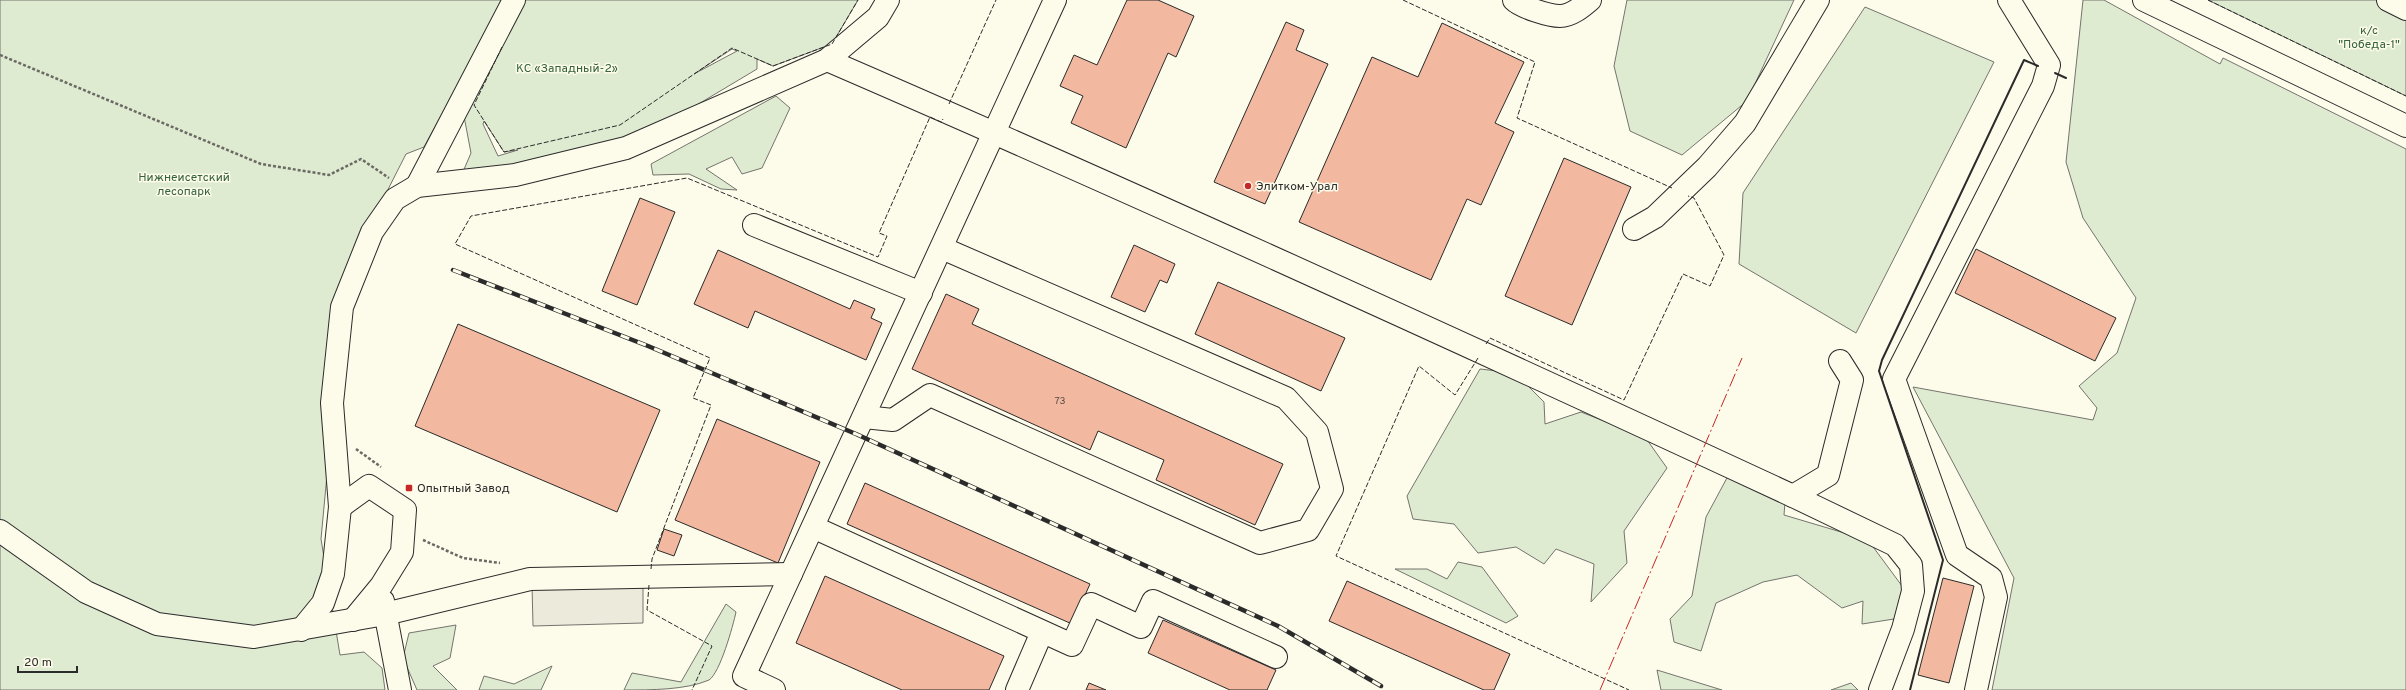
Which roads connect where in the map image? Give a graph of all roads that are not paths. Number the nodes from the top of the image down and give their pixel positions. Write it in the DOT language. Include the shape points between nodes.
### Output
graph roads {
  1 [pos="514,0"];
  2 [pos="888,0"];
  3 [pos="1055,0"];
  4 [pos="1514,0"];
  5 [pos="1590,0"];
  6 [pos="1818,0"];
  7 [pos="2009,0"];
  8 [pos="2144,0"];
  9 [pos="2388,0"];
  10 [pos="2406,9"];
  11 [pos="827,60"];
  12 [pos="2406,126"];
  13 [pos="995,133"];
  14 [pos="412,189"];
  15 [pos="754,225"];
  16 [pos="1634,229"];
  17 [pos="942,248"];
  18 [pos="921,293"];
  19 [pos="1840,361"];
  20 [pos="864,417"];
  21 [pos="1793,496"];
  22 [pos="340,507"];
  23 [pos="813,527"];
  24 [pos="0,531"];
  25 [pos="791,574"];
  26 [pos="380,586"];
  27 [pos="385,614"];
  28 [pos="354,620"];
  29 [pos="301,630"];
  30 [pos="1042,632"];
  31 [pos="1276,657"];
  32 [pos="400,690"];
  33 [pos="774,690"];
  34 [pos="1017,690"];
  35 [pos="1880,690"];
  36 [pos="1976,690"];
  1 -- 14 [label="street"];
  2 -- 11 [label="street" via="878,17"];
  3 -- 13 [label="street"];
  4 -- 5 [label="street" via="1520,6 1560,16 1580,8"];
  6 -- 16 [label="street" via="1744,123 1707,167 1655,217"];
  7 -- 36 [label="street" via="2049,65 2043,86 1894,379 1957,554 1990,578 1996,597"];
  8 -- 12 [label="street"];
  9 -- 10 [label="street"];
  11 -- 13 [label="street"];
  11 -- 14 [label="street" via="626,148 515,175"];
  13 -- 17 [label="street"];
  13 -- 21 [label="street" via="1482,352"];
  14 -- 22 [label="street" via="395,198 372,232 342,307 332,403"];
  15 -- 18 [label="street"];
  17 -- 18 [label="street"];
  17 -- 20 [label="street" via="1286,398 1317,432 1332,489 1308,530 1260,543 930,395 893,420"];
  18 -- 20 [label="street"];
  19 -- 21 [label="street" via="1852,380 1828,474"];
  20 -- 23 [label="street"];
  21 -- 35 [label="street" via="1895,545 1912,566 1913,591 1905,622"];
  22 -- 26 [label="street" via="369,486 405,510 402,552"];
  22 -- 29 [label="street" via="333,574 323,603"];
  23 -- 25 [label="street"];
  23 -- 30 [label="street"];
  24 -- 29 [label="street" via="86,592 157,624 254,637"];
  25 -- 27 [label="street" via="530,579"];
  25 -- 33 [label="street" via="744,676"];
  26 -- 27 [label="street"];
  26 -- 28 [label="street"];
  27 -- 28 [label="street"];
  27 -- 32 [label="street"];
  28 -- 29 [label="street"];
  30 -- 31 [label="street" via="1072,645 1091,604 1141,627 1153,601"];
  30 -- 34 [label="street"];
}
